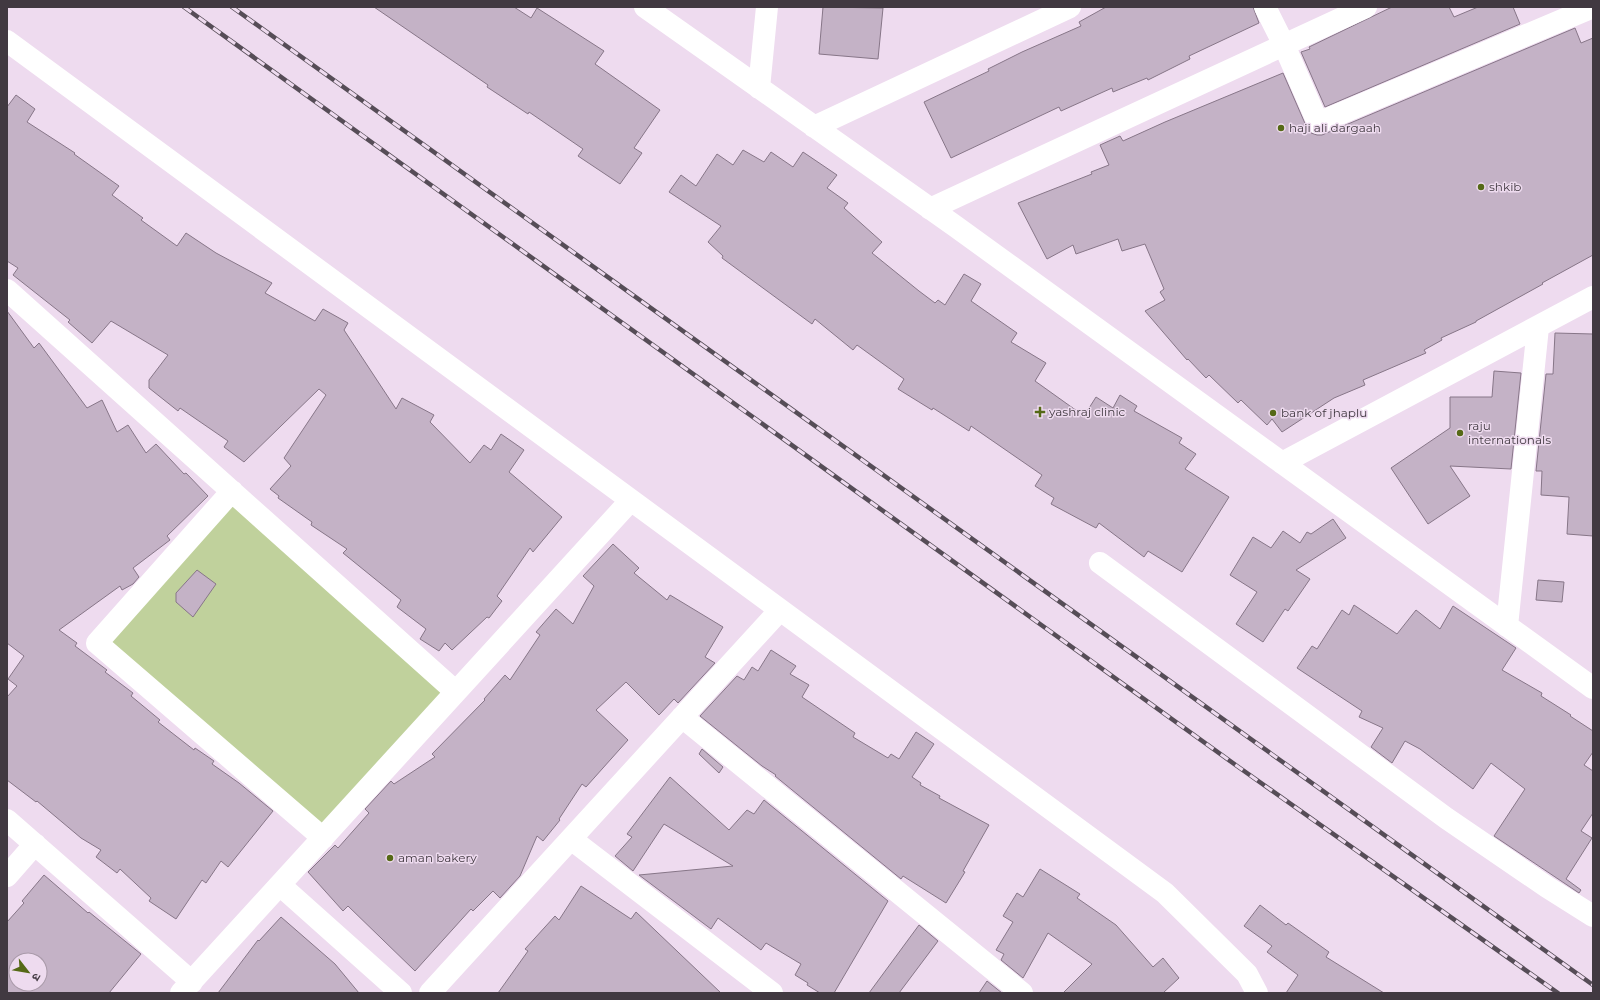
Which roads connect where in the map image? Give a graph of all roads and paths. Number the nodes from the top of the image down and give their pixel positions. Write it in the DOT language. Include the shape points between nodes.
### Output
graph roads {
  1 [pos="645,7"];
  2 [pos="767,7"];
  3 [pos="1265,7"];
  4 [pos="1366,7"];
  5 [pos="1593,7"];
  6 [pos="1060,10"];
  7 [pos="7,41"];
  8 [pos="1284,45"];
  9 [pos="759,88"];
  10 [pos="814,127"];
  11 [pos="930,209"];
  12 [pos="7,290"];
  13 [pos="1593,297"];
  14 [pos="1538,327"];
  15 [pos="1282,463"];
  16 [pos="232,491"];
  17 [pos="631,500"];
  18 [pos="1100,563"];
  19 [pos="780,610"];
  20 [pos="1507,626"];
  21 [pos="1593,688"];
  22 [pos="456,692"];
  23 [pos="682,717"];
  24 [pos="7,820"];
  25 [pos="323,838"];
  26 [pos="571,839"];
  27 [pos="35,844"];
  28 [pos="7,876"];
  29 [pos="280,885"];
  30 [pos="1593,916"];
  31 [pos="186,987"];
  32 [pos="400,993"];
  33 [pos="430,993"];
  34 [pos="772,993"];
  35 [pos="1022,993"];
  36 [pos="1257,993"];
  1 -- 9 [label="street"];
  2 -- 9 [label="street"];
  3 -- 8 [label="street"];
  4 -- 8 [label="street"];
  5 -- 8 [label="street" via="1318,123"];
  6 -- 10 [label="street"];
  7 -- 17 [label="street"];
  8 -- 11 [label="street"];
  9 -- 10 [label="street"];
  10 -- 11 [label="street"];
  11 -- 15 [label="street"];
  12 -- 16 [label="street"];
  13 -- 14 [label="street"];
  14 -- 15 [label="street"];
  14 -- 20 [label="street"];
  15 -- 20 [label="street"];
  16 -- 22 [label="street"];
  16 -- 25 [label="street" via="97,643"];
  17 -- 19 [label="street"];
  17 -- 22 [label="street"];
  18 -- 30 [label="street" via="1446,818"];
  19 -- 23 [label="street"];
  19 -- 36 [label="street" via="1165,893 1247,974"];
  20 -- 21 [label="street"];
  22 -- 25 [label="street"];
  23 -- 26 [label="street"];
  23 -- 35 [label="street"];
  24 -- 27 [label="street"];
  25 -- 29 [label="street"];
  26 -- 33 [label="street"];
  26 -- 34 [label="street"];
  27 -- 28 [label="street"];
  27 -- 31 [label="street"];
  29 -- 31 [label="street"];
  29 -- 32 [label="street"];
}
